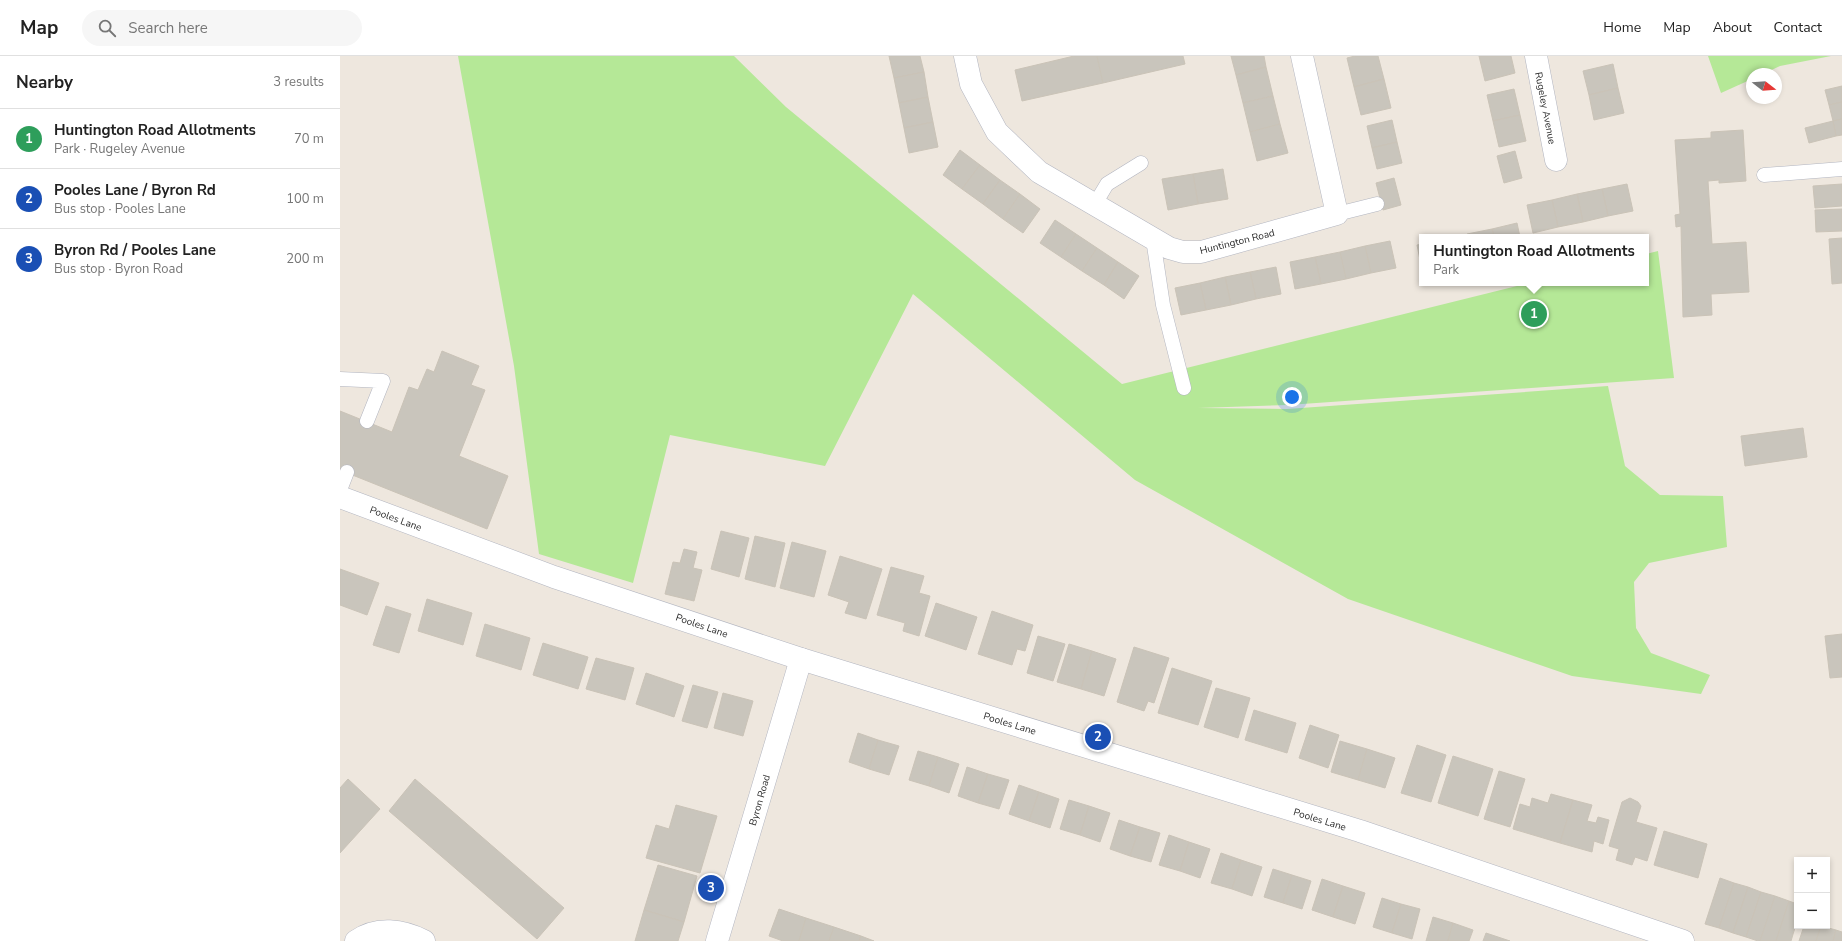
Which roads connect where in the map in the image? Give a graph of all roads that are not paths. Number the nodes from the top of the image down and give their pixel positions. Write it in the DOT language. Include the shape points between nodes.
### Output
graph roads {
  1 [pos="965,56"];
  2 [pos="1302,56"];
  3 [pos="1536,56"];
  4 [pos="1556,160"];
  5 [pos="1141,163"];
  6 [pos="1842,169"];
  7 [pos="1764,175"];
  8 [pos="1095,204"];
  9 [pos="1377,204"];
  10 [pos="1337,214"];
  11 [pos="1153,238"];
  12 [pos="340,380"];
  13 [pos="1184,388"];
  14 [pos="367,421"];
  15 [pos="347,472"];
  16 [pos="340,490"];
  17 [pos="340,497"];
  18 [pos="801,658"];
  19 [pos="356,941"];
  20 [pos="424,941"];
  21 [pos="717,941"];
  22 [pos="1683,941"];
  1 -- 8 [label="street, Huntington Road" via="972,84 997,132 1039,172"];
  2 -- 10 [label="street"];
  3 -- 4 [label="street, Rugeley Avenue"];
  5 -- 8 [label="lane" via="1107,184"];
  6 -- 7 [label="lane"];
  8 -- 11 [label="street, Huntington Road"];
  9 -- 10 [label="lane"];
  10 -- 11 [label="street, Huntington Road" via="1200,252 1183,252"];
  11 -- 13 [label="lane" via="1163,305"];
  12 -- 14 [label="lane" via="383,381"];
  15 -- 16 [label="lane"];
  17 -- 18 [label="street, Pooles Lane" via="554,577"];
  18 -- 21 [label="street, Byron Road"];
  18 -- 22 [label="street, Pooles Lane" via="1360,832"];
  19 -- 20 [label="street" via="378,932 395,931"];
}
